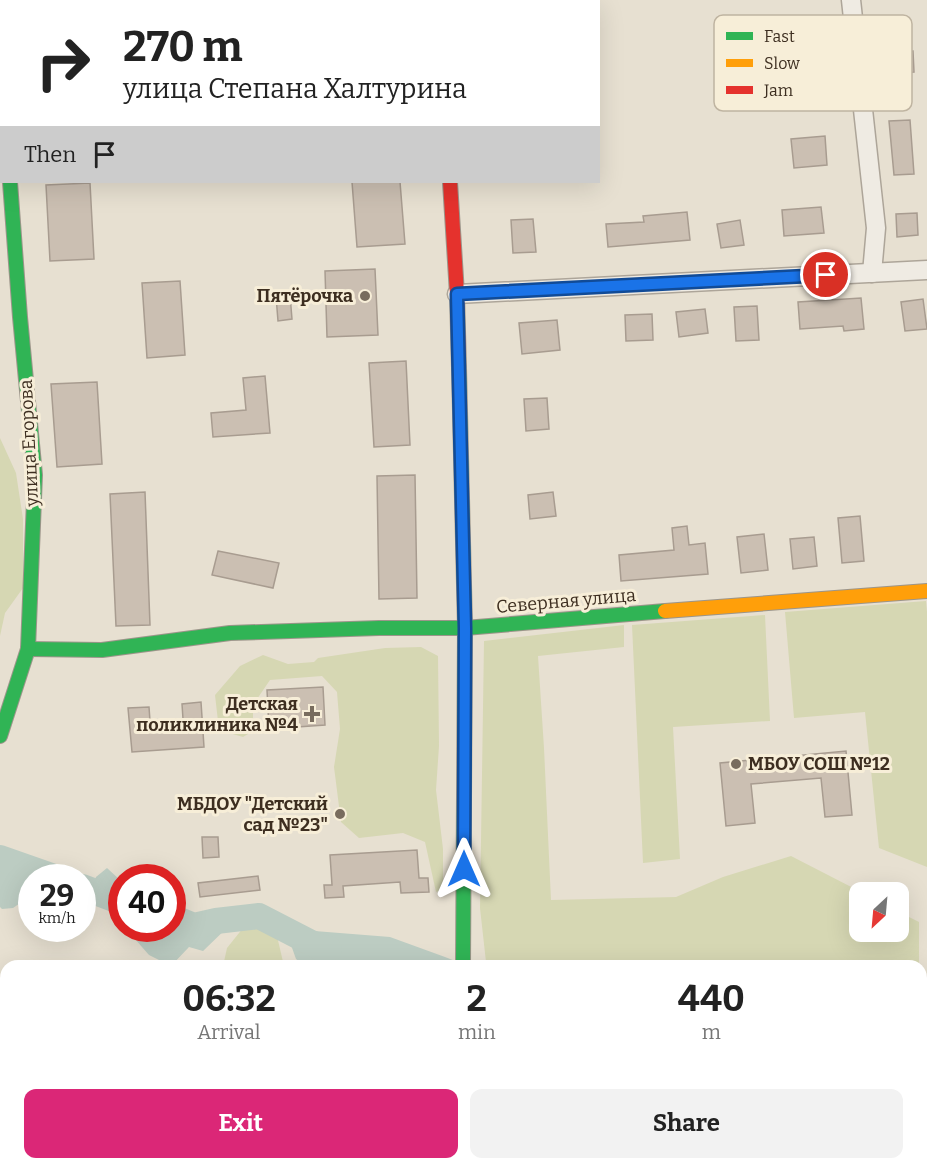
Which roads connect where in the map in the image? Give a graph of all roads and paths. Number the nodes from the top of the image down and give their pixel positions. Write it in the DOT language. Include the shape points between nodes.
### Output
graph roads {
  1 [pos="851,0"];
  2 [pos="853,15"];
  3 [pos="863,111"];
  4 [pos="10,183"];
  5 [pos="450,183"];
  6 [pos="927,270"];
  7 [pos="872,273"];
  8 [pos="457,294"];
  9 [pos="927,591"];
  10 [pos="465,628"];
  11 [pos="28,650"];
  12 [pos="0,736"];
  13 [pos="463,960"];
  1 -- 2 [label="street"];
  3 -- 7 [label="street" via="876,228"];
  4 -- 11 [label="street, улица Егорова" via="35,475"];
  5 -- 8 [label="street"];
  6 -- 7 [label="street"];
  7 -- 8 [label="street"];
  8 -- 10 [label="street"];
  9 -- 10 [label="street, Северная улица"];
  10 -- 11 [label="street, Северная улица" via="230,633 102,650"];
  10 -- 13 [label="street"];
  11 -- 12 [label="street, улица Егорова"];
}
